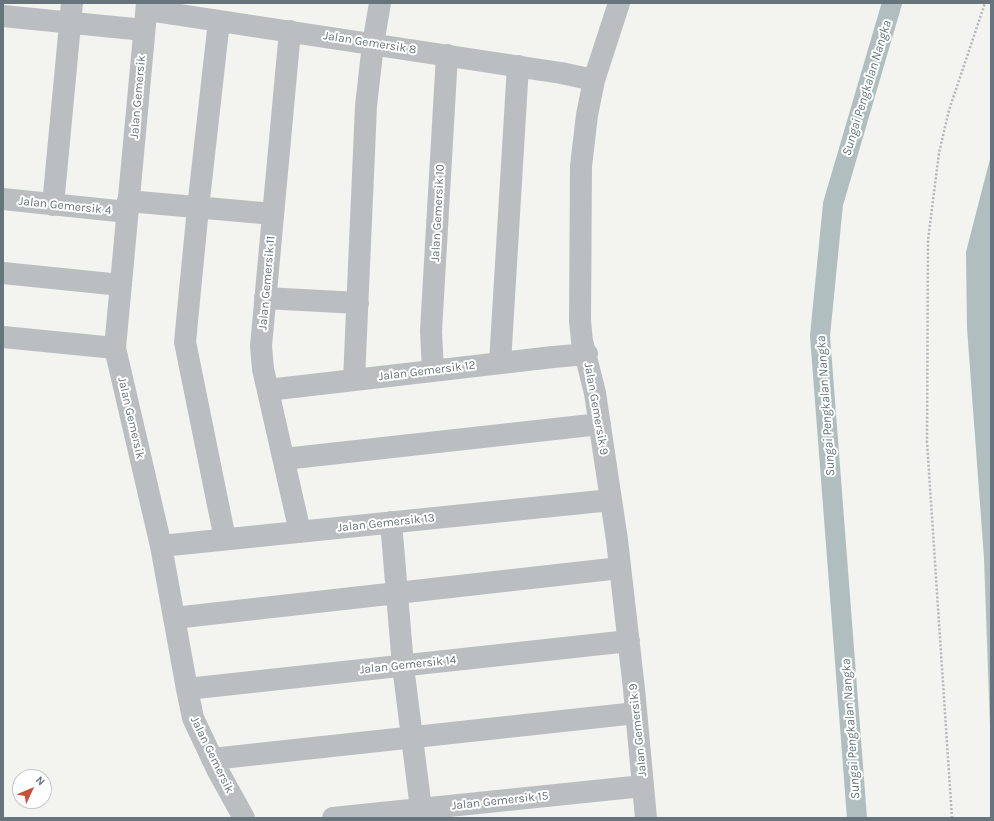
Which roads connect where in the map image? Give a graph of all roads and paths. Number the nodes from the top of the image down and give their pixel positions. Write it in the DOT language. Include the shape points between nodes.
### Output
graph roads {
  1 [pos="380,3"];
  2 [pos="985,3"];
  3 [pos="613,4"];
  4 [pos="71,13"];
  5 [pos="146,14"];
  6 [pos="3,16"];
  7 [pos="219,20"];
  8 [pos="290,31"];
  9 [pos="374,44"];
  10 [pos="447,55"];
  11 [pos="518,66"];
  12 [pos="594,80"];
  13 [pos="3,199"];
  14 [pos="53,204"];
  15 [pos="128,207"];
  16 [pos="198,208"];
  17 [pos="273,214"];
  18 [pos="3,273"];
  19 [pos="121,285"];
  20 [pos="265,298"];
  21 [pos="358,303"];
  22 [pos="3,337"];
  23 [pos="115,348"];
  24 [pos="586,354"];
  25 [pos="500,363"];
  26 [pos="433,371"];
  27 [pos="354,380"];
  28 [pos="268,390"];
  29 [pos="600,424"];
  30 [pos="284,459"];
  31 [pos="611,500"];
  32 [pos="391,522"];
  33 [pos="300,532"];
  34 [pos="225,539"];
  35 [pos="161,546"];
  36 [pos="620,568"];
  37 [pos="397,593"];
  38 [pos="174,618"];
  39 [pos="629,641"];
  40 [pos="403,666"];
  41 [pos="187,689"];
  42 [pos="636,713"];
  43 [pos="412,737"];
  44 [pos="212,759"];
  45 [pos="643,786"];
  46 [pos="421,809"];
  47 [pos="471,811"];
  48 [pos="244,818"];
  49 [pos="333,818"];
  50 [pos="646,818"];
  51 [pos="952,818"];
  1 -- 9 [label="street"];
  2 -- 51 [label="path" via="949,110 939,153 928,240 927,442"];
  3 -- 12 [label="street, Jalan Gemersik 9"];
  4 -- 5 [label="street, Jalan Gemersik 8"];
  4 -- 6 [label="street, Jalan Gemersik 8"];
  4 -- 14 [label="street"];
  5 -- 7 [label="street, Jalan Gemersik 8"];
  5 -- 15 [label="street, Jalan Gemersik"];
  7 -- 8 [label="street, Jalan Gemersik 8"];
  7 -- 16 [label="street"];
  8 -- 9 [label="street, Jalan Gemersik 8"];
  8 -- 17 [label="street, Jalan Gemersik 11"];
  9 -- 10 [label="street, Jalan Gemersik 8"];
  9 -- 21 [label="street" via="366,106"];
  10 -- 11 [label="street, Jalan Gemersik 8"];
  10 -- 26 [label="street, Jalan Gemersik 10" via="431,331"];
  11 -- 12 [label="street, Jalan Gemersik 8"];
  11 -- 25 [label="street"];
  12 -- 24 [label="street, Jalan Gemersik 9" via="581,166 580,321"];
  13 -- 14 [label="street, Jalan Gemersik 4"];
  14 -- 15 [label="street, Jalan Gemersik 4"];
  15 -- 16 [label="street, Jalan Gemersik 4"];
  15 -- 19 [label="street, Jalan Gemersik"];
  16 -- 17 [label="street, Jalan Gemersik 4"];
  16 -- 34 [label="street" via="185,342"];
  17 -- 20 [label="street, Jalan Gemersik 11"];
  18 -- 19 [label="street"];
  19 -- 23 [label="street, Jalan Gemersik"];
  20 -- 21 [label="street"];
  20 -- 28 [label="street, Jalan Gemersik 11" via="261,346"];
  21 -- 27 [label="street"];
  22 -- 23 [label="street"];
  23 -- 35 [label="street, Jalan Gemersik"];
  24 -- 25 [label="street, Jalan Gemersik 12"];
  24 -- 29 [label="street, Jalan Gemersik 9"];
  25 -- 26 [label="street, Jalan Gemersik 12"];
  26 -- 27 [label="street, Jalan Gemersik 12"];
  27 -- 28 [label="street, Jalan Gemersik 12"];
  28 -- 30 [label="street, Jalan Gemersik 11"];
  29 -- 30 [label="street"];
  29 -- 31 [label="street, Jalan Gemersik 9"];
  30 -- 33 [label="street, Jalan Gemersik 11"];
  31 -- 32 [label="street, Jalan Gemersik 13"];
  31 -- 36 [label="street, Jalan Gemersik 9"];
  32 -- 33 [label="street, Jalan Gemersik 13"];
  32 -- 37 [label="street"];
  33 -- 34 [label="street, Jalan Gemersik 13"];
  34 -- 35 [label="street, Jalan Gemersik 13"];
  35 -- 38 [label="street, Jalan Gemersik"];
  36 -- 37 [label="street"];
  36 -- 39 [label="street, Jalan Gemersik 9"];
  37 -- 38 [label="street"];
  37 -- 40 [label="street"];
  38 -- 41 [label="street, Jalan Gemersik"];
  39 -- 40 [label="street, Jalan Gemersik 14"];
  39 -- 42 [label="street, Jalan Gemersik 9"];
  40 -- 41 [label="street, Jalan Gemersik 14"];
  40 -- 43 [label="street"];
  41 -- 44 [label="street, Jalan Gemersik" via="193,718"];
  42 -- 43 [label="street"];
  42 -- 45 [label="street, Jalan Gemersik 9"];
  43 -- 44 [label="street"];
  43 -- 46 [label="street"];
  44 -- 48 [label="street, Jalan Gemersik"];
  45 -- 47 [label="street, Jalan Gemersik 15"];
  45 -- 50 [label="street, Jalan Gemersik 9"];
  46 -- 47 [label="street, Jalan Gemersik 15"];
  46 -- 49 [label="street, Jalan Gemersik 15"];
}
